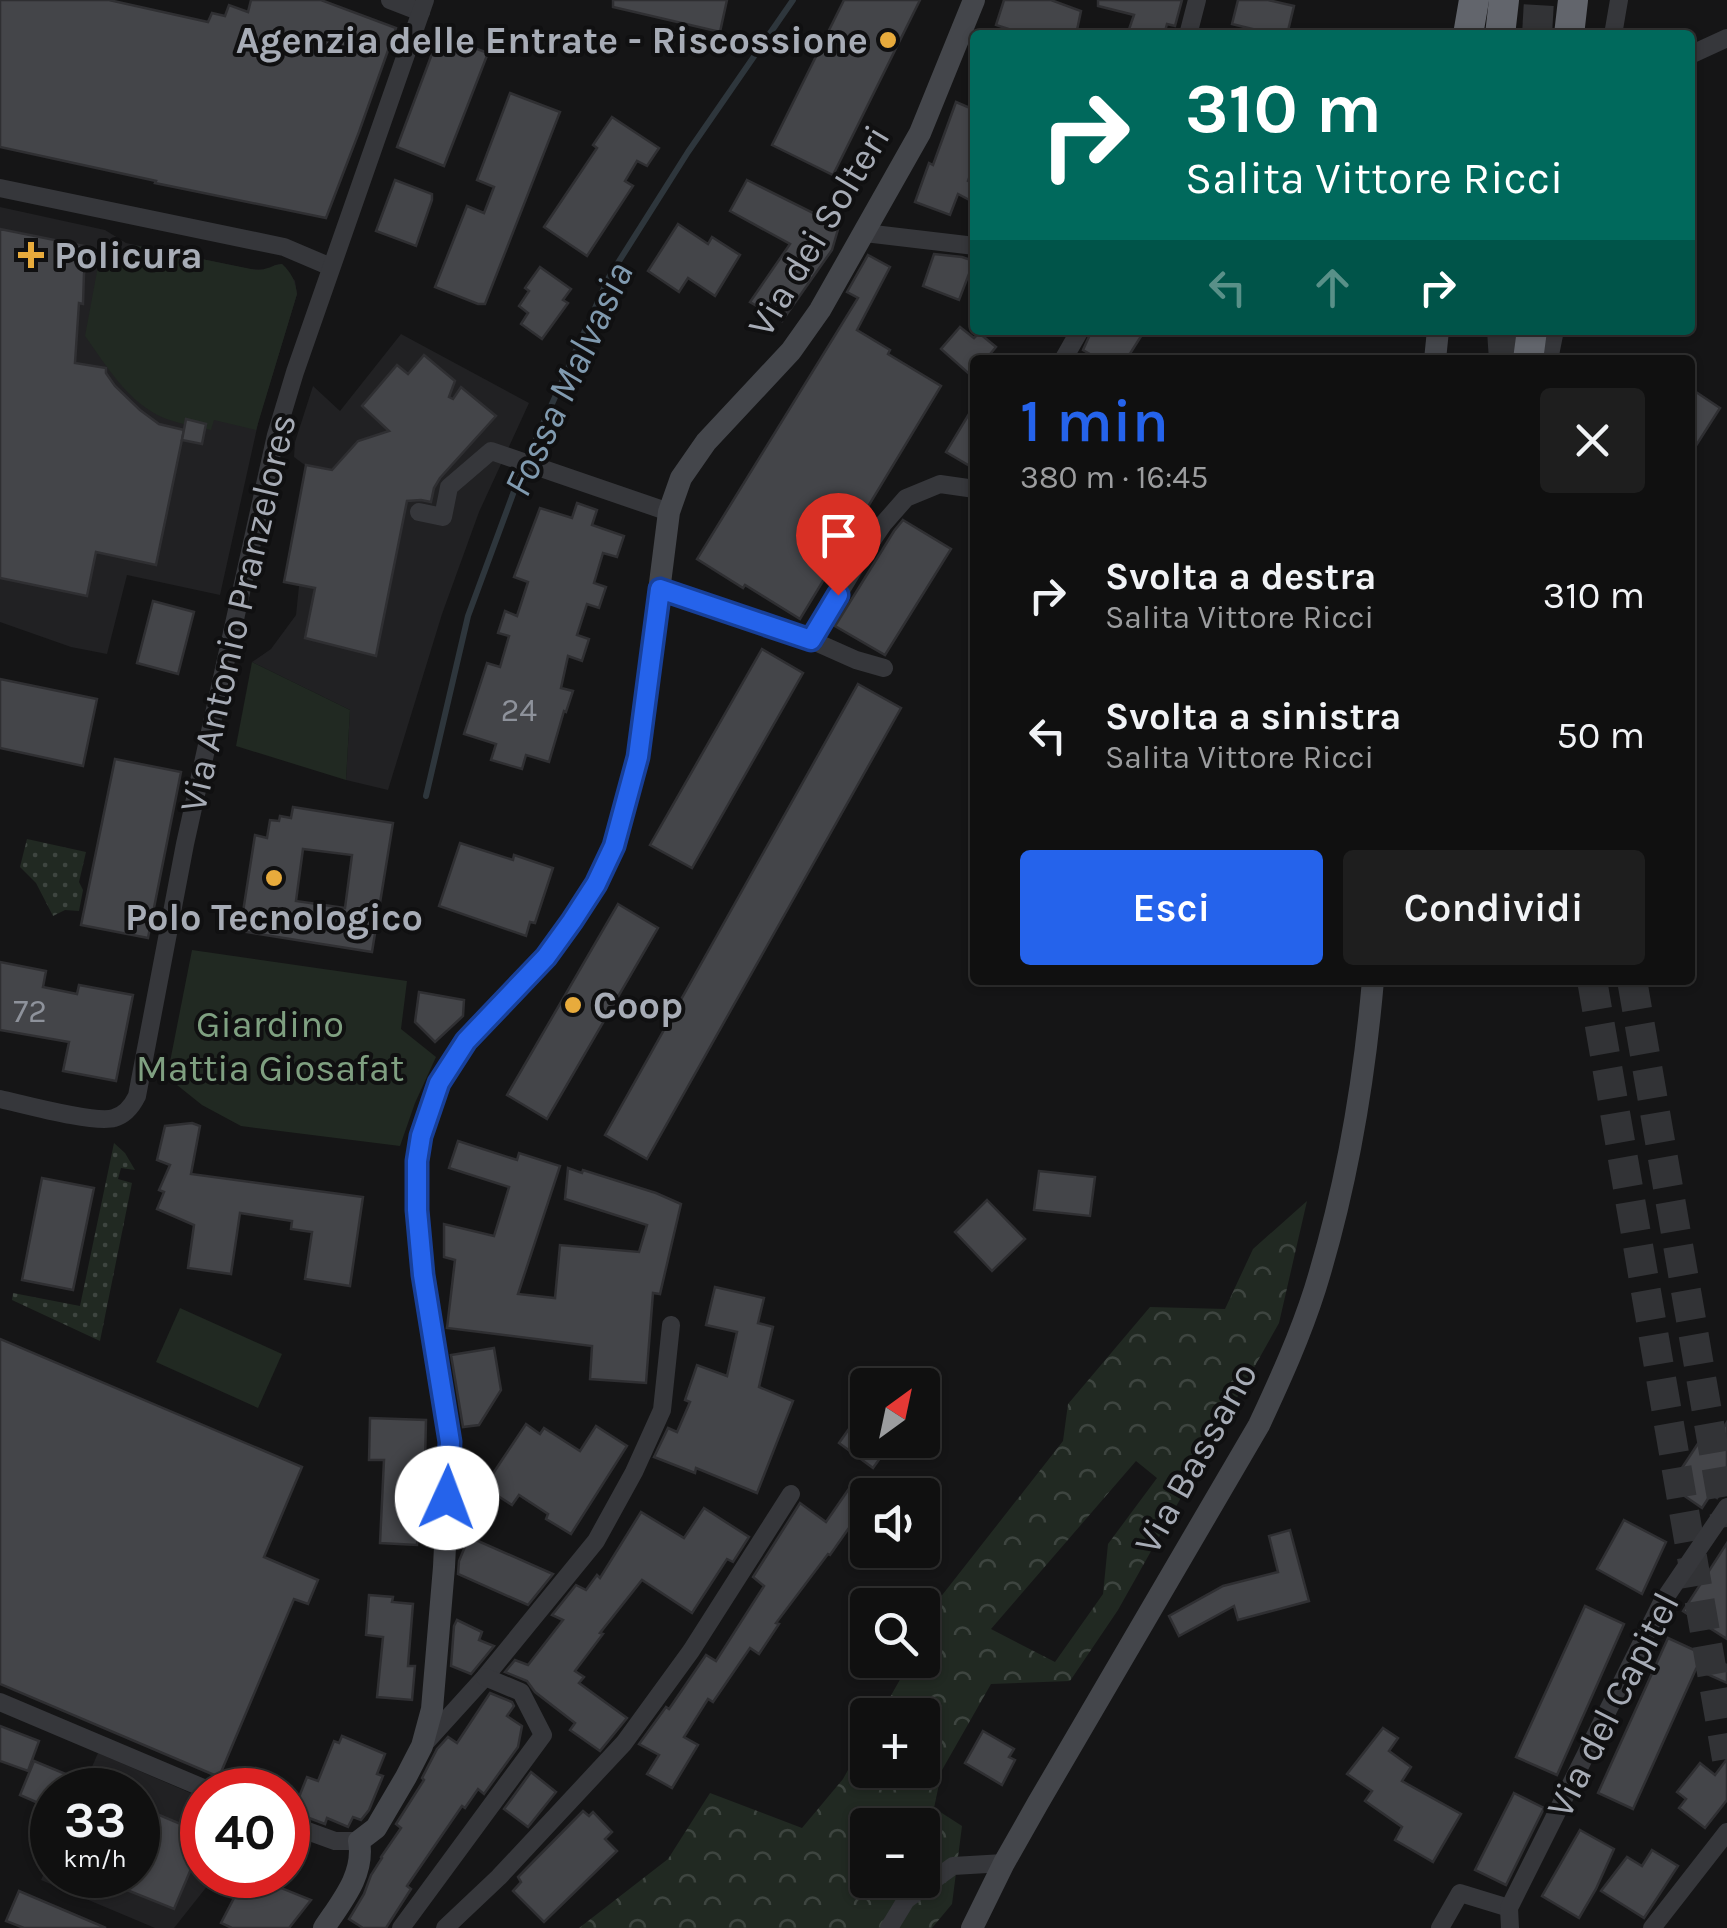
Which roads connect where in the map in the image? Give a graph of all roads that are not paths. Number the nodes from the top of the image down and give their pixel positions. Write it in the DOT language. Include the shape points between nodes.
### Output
graph roads {
  1 [pos="390,0"];
  2 [pos="974,0"];
  3 [pos="1197,0"];
  4 [pos="1474,0"];
  5 [pos="1504,0"];
  6 [pos="1573,0"];
  7 [pos="1619,0"];
  8 [pos="423,6"];
  9 [pos="1189,30"];
  10 [pos="1469,30"];
  11 [pos="1501,30"];
  12 [pos="1570,30"];
  13 [pos="1614,30"];
  14 [pos="1727,38"];
  15 [pos="1695,53"];
  16 [pos="0,188"];
  17 [pos="865,233"];
  18 [pos="970,245"];
  19 [pos="332,267"];
  20 [pos="970,491"];
  21 [pos="420,512"];
  22 [pos="669,512"];
  23 [pos="660,589"];
  24 [pos="811,640"];
  25 [pos="884,668"];
  26 [pos="1374,985"];
  27 [pos="0,1099"];
  28 [pos="670,1324"];
  29 [pos="792,1494"];
  30 [pos="1727,1507"];
  31 [pos="484,1677"];
  32 [pos="0,1702"];
  33 [pos="422,1746"];
  34 [pos="180,1778"];
  35 [pos="310,1832"];
  36 [pos="1727,1832"];
  37 [pos="358,1840"];
  38 [pos="1004,1863"];
  39 [pos="1509,1908"];
  40 [pos="324,1928"];
  41 [pos="401,1928"];
  42 [pos="445,1928"];
  43 [pos="889,1928"];
  44 [pos="972,1928"];
  45 [pos="1440,1928"];
  46 [pos="1510,1928"];
  47 [pos="1652,1928"];
  1 -- 8 [label="street"];
  2 -- 17 [label="street, Via dei Solteri" via="920,133"];
  3 -- 9 [label="street"];
  4 -- 10 [label="highway"];
  5 -- 11 [label="highway"];
  6 -- 12 [label="highway"];
  7 -- 13 [label="street"];
  8 -- 19 [label="street, Via Antonio Pranzelores"];
  14 -- 15 [label="street"];
  16 -- 19 [label="street" via="284,247"];
  17 -- 18 [label="street"];
  17 -- 22 [label="street, Via dei Solteri" via="796,345 688,466"];
  19 -- 27 [label="street, Via Antonio Pranzelores" via="276,435 137,1096 124,1114 104,1120"];
  20 -- 24 [label="street" via="940,484 906,498"];
  21 -- 22 [label="street" via="443,517 449,487 491,450"];
  22 -- 23 [label="street, Via dei Solteri"];
  23 -- 24 [label="street"];
  23 -- 33 [label="street, Via dei Solteri" via="638,757 614,846 546,957 466,1041 439,1083 421,1136 420,1247 450,1442 432,1709"];
  24 -- 25 [label="street"];
  26 -- 38 [label="street, Via Bassano" via="1341,1192 1280,1381"];
  28 -- 31 [label="street" via="662,1410 634,1472 596,1541"];
  29 -- 42 [label="street" via="624,1743"];
  30 -- 39 [label="street, Via del Capitel" via="1661,1604"];
  31 -- 33 [label="street"];
  31 -- 41 [label="street" via="521,1692 543,1735"];
  32 -- 34 [label="street"];
  33 -- 37 [label="street, Via dei Solteri" via="376,1828"];
  35 -- 37 [label="street"];
  36 -- 47 [label="street"];
  37 -- 40 [label="street" via="361,1860"];
  38 -- 43 [label="street" via="952,1866 906,1900"];
  38 -- 44 [label="street, Via Bassano"];
  39 -- 45 [label="street" via="1460,1893"];
  39 -- 46 [label="street, Via del Capitel"];
}
